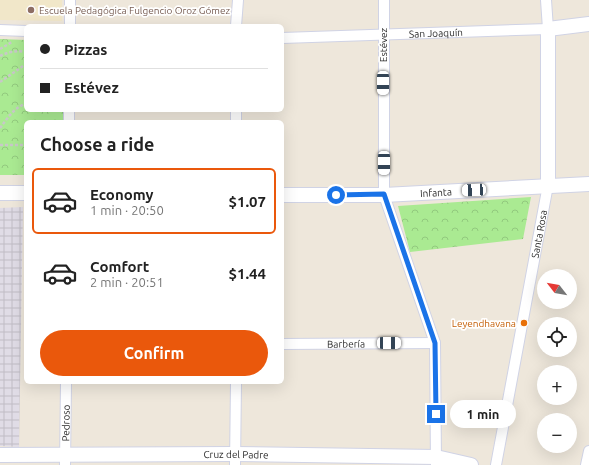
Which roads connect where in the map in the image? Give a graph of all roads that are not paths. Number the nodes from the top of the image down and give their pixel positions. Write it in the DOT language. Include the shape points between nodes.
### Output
graph roads {
  1 [pos="70,0"];
  2 [pos="238,0"];
  3 [pos="384,0"];
  4 [pos="546,0"];
  5 [pos="70,24"];
  6 [pos="236,24"];
  7 [pos="589,24"];
  8 [pos="548,29"];
  9 [pos="0,30"];
  10 [pos="24,31"];
  11 [pos="383,35"];
  12 [pos="284,38"];
  13 [pos="589,184"];
  14 [pos="548,185"];
  15 [pos="0,193"];
  16 [pos="24,193"];
  17 [pos="384,194"];
  18 [pos="284,195"];
  19 [pos="435,343"];
  20 [pos="284,344"];
  21 [pos="66,384"];
  22 [pos="236,384"];
  23 [pos="589,451"];
  24 [pos="0,455"];
  25 [pos="65,460"];
  26 [pos="235,460"];
  27 [pos="436,461"];
  28 [pos="471,465"];
  29 [pos="496,465"];
  30 [pos="586,465"];
  1 -- 5 [label="street"];
  2 -- 6 [label="street"];
  3 -- 11 [label="street, Estévez"];
  4 -- 8 [label="street, Santa Rosa"];
  7 -- 8 [label="street, San Joaquín"];
  8 -- 11 [label="street, San Joaquín"];
  8 -- 14 [label="street, Santa Rosa"];
  9 -- 10 [label="street"];
  11 -- 12 [label="street, San Joaquín"];
  11 -- 17 [label="street, Estévez"];
  13 -- 14 [label="street, Infanta"];
  14 -- 17 [label="street, Infanta"];
  14 -- 29 [label="street, Santa Rosa"];
  15 -- 16 [label="street"];
  17 -- 18 [label="street, Infanta"];
  17 -- 19 [label="street, Estévez"];
  19 -- 20 [label="street, Barbería"];
  19 -- 27 [label="street, Estévez"];
  21 -- 25 [label="street, Pedroso"];
  22 -- 26 [label="street"];
  23 -- 30 [label="street"];
  24 -- 25 [label="street, Cruz del Padre"];
  25 -- 26 [label="street, Cruz del Padre"];
  26 -- 27 [label="street, Cruz del Padre"];
  27 -- 28 [label="street, Cruz del Padre"];
}
